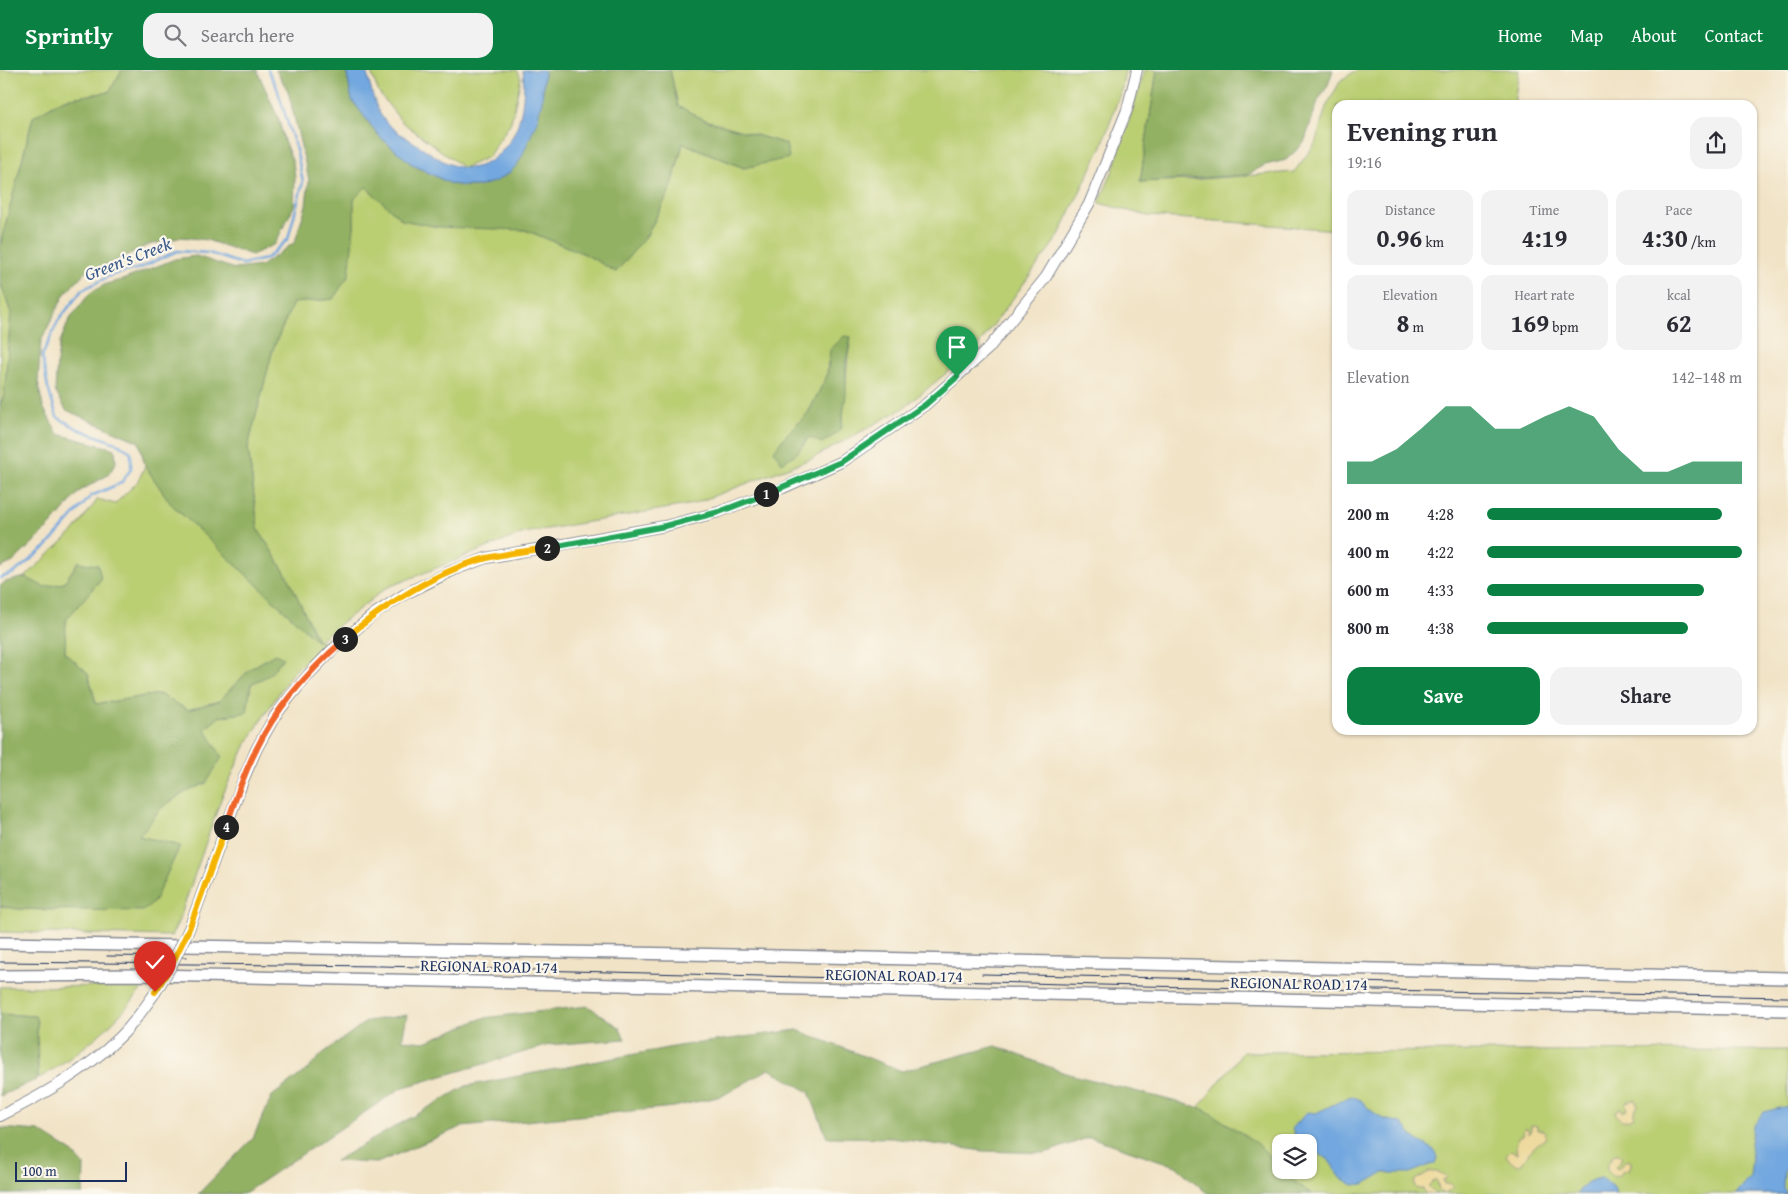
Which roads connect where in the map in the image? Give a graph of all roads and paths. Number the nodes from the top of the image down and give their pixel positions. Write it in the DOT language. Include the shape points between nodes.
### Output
graph roads {
  1 [pos="1137,70"];
  2 [pos="0,943"];
  3 [pos="0,976"];
  4 [pos="1788,978"];
  5 [pos="1788,1010"];
  6 [pos="0,1116"];
  1 -- 6 [label="main road, bridge" via="1127,110 1089,204 1046,276 988,349 925,405 841,462 719,512 665,526 486,558 454,570 405,594 374,614 339,644 289,698 257,748 189,929 155,992 134,1021 108,1048 73,1076"];
  2 -- 4 [label="highway, REGIONAL ROAD 174"];
  3 -- 5 [label="highway, REGIONAL ROAD 174" via="151,975"];
}
